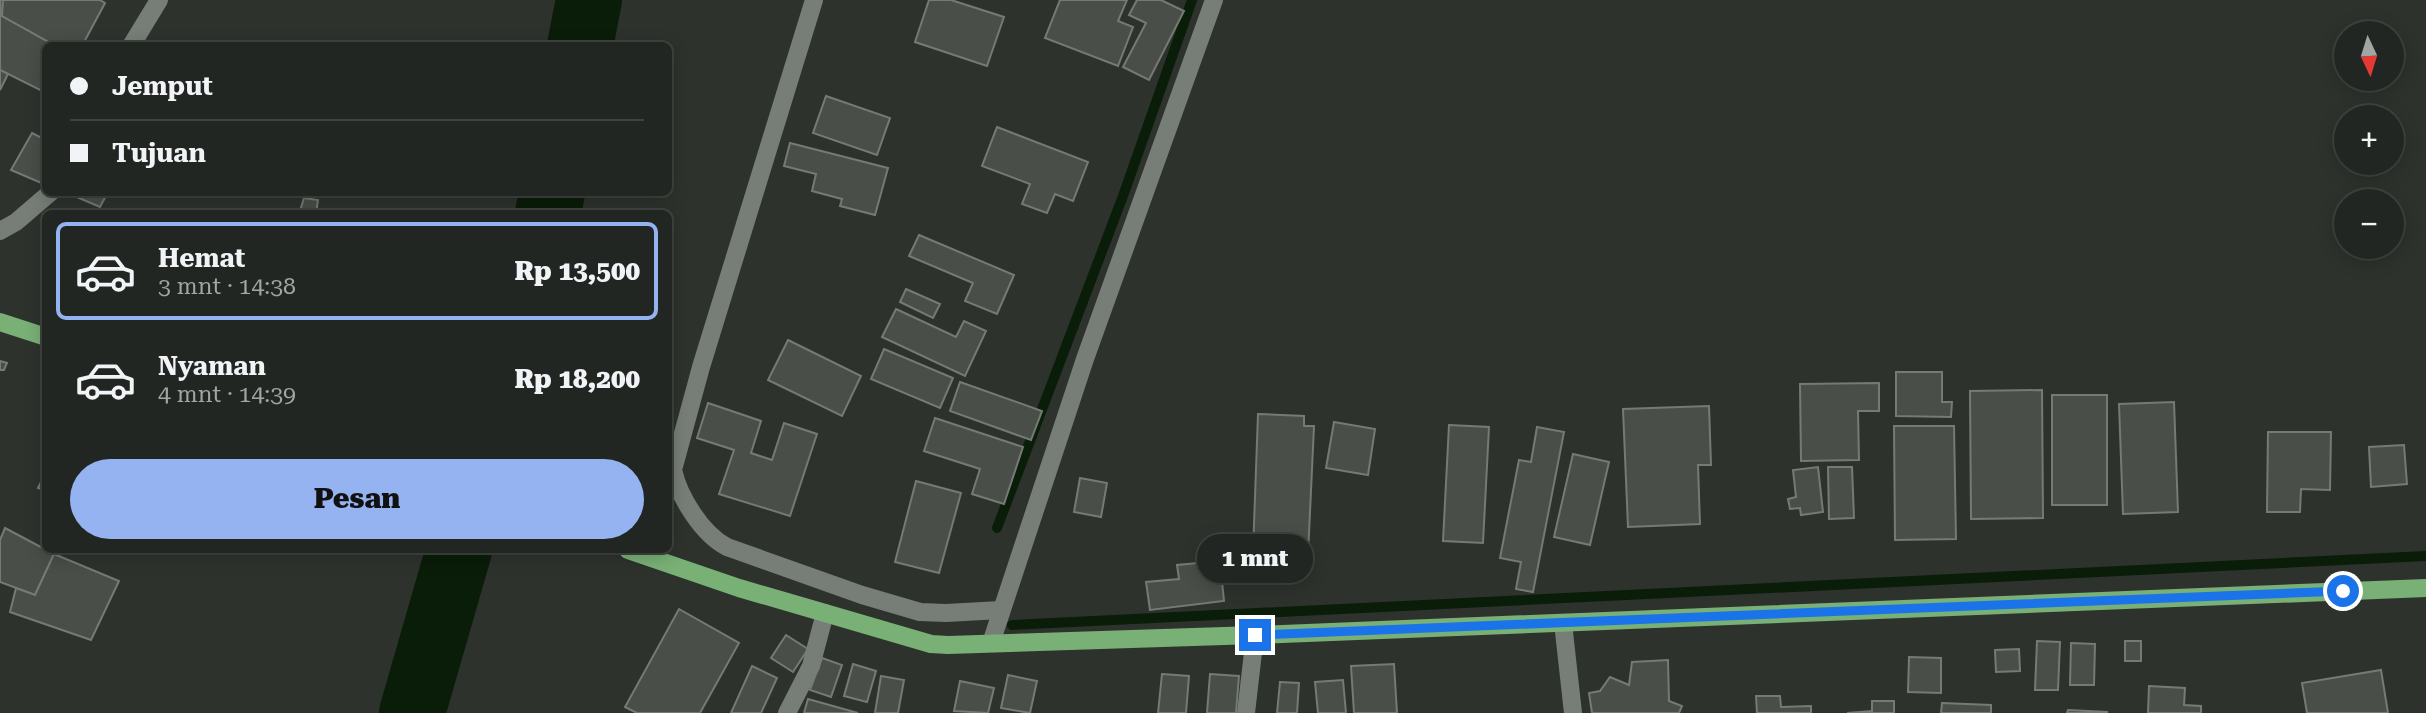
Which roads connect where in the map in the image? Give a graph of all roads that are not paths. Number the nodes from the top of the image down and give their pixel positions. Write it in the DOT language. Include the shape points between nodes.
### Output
graph roads {
  1 [pos="159,0"];
  2 [pos="814,0"];
  3 [pos="1214,0"];
  4 [pos="133,42"];
  5 [pos="46,196"];
  6 [pos="0,231"];
  7 [pos="0,322"];
  8 [pos="42,336"];
  9 [pos="637,553"];
  10 [pos="2426,588"];
  11 [pos="1001,610"];
  12 [pos="825,613"];
  13 [pos="1563,623"];
  14 [pos="1255,635"];
  15 [pos="991,643"];
  16 [pos="787,713"];
  17 [pos="1246,713"];
  18 [pos="1573,713"];
  1 -- 4 [label="street"];
  2 -- 11 [label="street" via="701,367 673,470 677,486 711,535 727,547 920,612"];
  3 -- 11 [label="street" via="1084,359"];
  5 -- 6 [label="street"];
  7 -- 8 [label="main road"];
  9 -- 12 [label="main road"];
  10 -- 13 [label="main road"];
  11 -- 15 [label="street"];
  12 -- 15 [label="main road" via="931,644"];
  12 -- 16 [label="street" via="811,666"];
  13 -- 14 [label="main road"];
  13 -- 18 [label="street"];
  14 -- 15 [label="main road"];
  14 -- 17 [label="street"];
}
